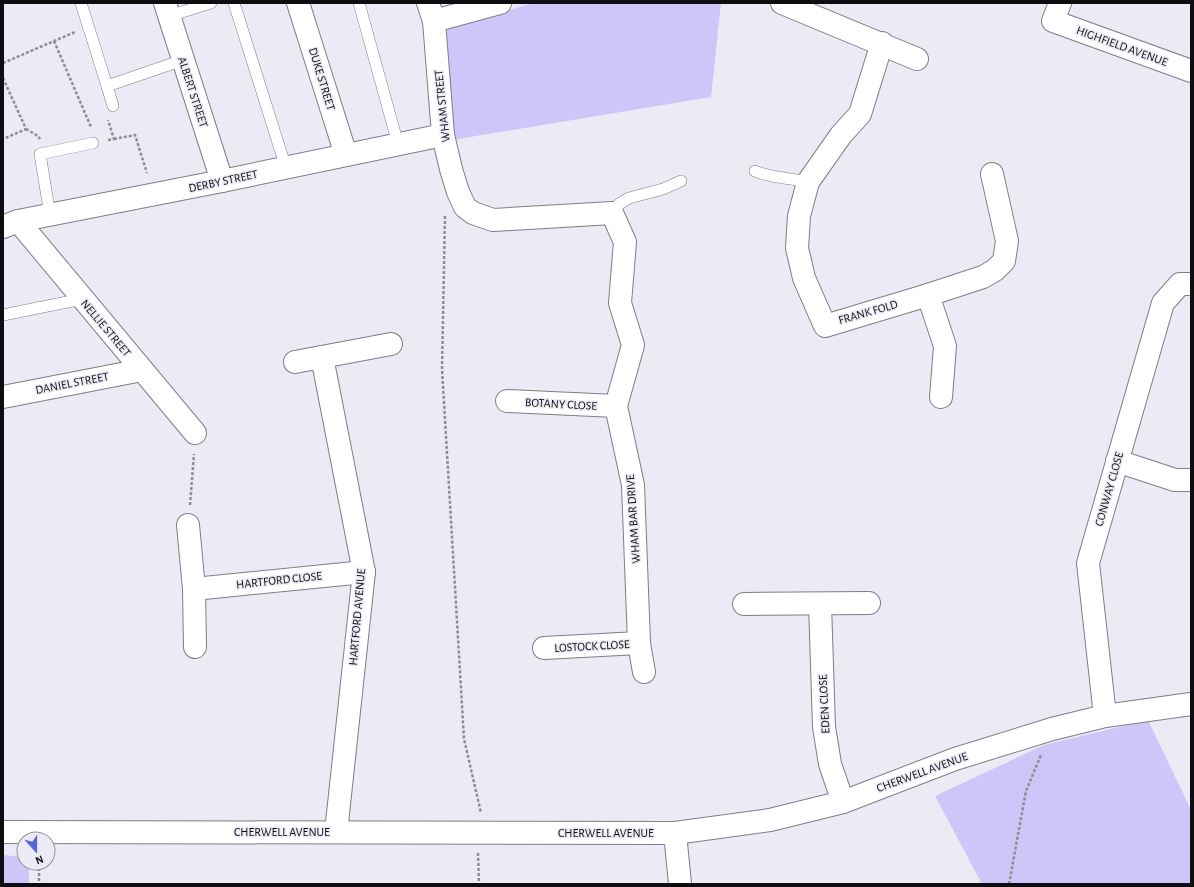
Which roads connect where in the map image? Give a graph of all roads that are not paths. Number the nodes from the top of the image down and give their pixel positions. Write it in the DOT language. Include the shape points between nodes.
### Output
graph roads {
  1 [pos="81,3"];
  2 [pos="211,3"];
  3 [pos="234,3"];
  4 [pos="298,3"];
  5 [pos="359,3"];
  6 [pos="500,3"];
  7 [pos="782,3"];
  8 [pos="167,10"];
  9 [pos="431,12"];
  10 [pos="1056,12"];
  11 [pos="882,43"];
  12 [pos="917,59"];
  13 [pos="183,60"];
  14 [pos="1191,71"];
  15 [pos="107,86"];
  16 [pos="113,106"];
  17 [pos="443,135"];
  18 [pos="93,143"];
  19 [pos="398,144"];
  20 [pos="346,155"];
  21 [pos="286,168"];
  22 [pos="755,171"];
  23 [pos="992,174"];
  24 [pos="681,181"];
  25 [pos="222,182"];
  26 [pos="808,182"];
  27 [pos="612,213"];
  28 [pos="50,215"];
  29 [pos="11,224"];
  30 [pos="1191,284"];
  31 [pos="928,295"];
  32 [pos="82,299"];
  33 [pos="3,315"];
  34 [pos="391,344"];
  35 [pos="322,357"];
  36 [pos="296,362"];
  37 [pos="142,370"];
  38 [pos="3,397"];
  39 [pos="941,397"];
  40 [pos="506,401"];
  41 [pos="616,406"];
  42 [pos="195,433"];
  43 [pos="1117,461"];
  44 [pos="1191,480"];
  45 [pos="188,525"];
  46 [pos="364,572"];
  47 [pos="194,589"];
  48 [pos="869,603"];
  49 [pos="744,604"];
  50 [pos="820,604"];
  51 [pos="639,644"];
  52 [pos="195,647"];
  53 [pos="544,648"];
  54 [pos="644,672"];
  55 [pos="1191,704"];
  56 [pos="1105,716"];
  57 [pos="843,802"];
  58 [pos="3,832"];
  59 [pos="336,832"];
  60 [pos="675,833"];
  61 [pos="680,884"];
  1 -- 15 [label="lane"];
  2 -- 8 [label="lane"];
  3 -- 21 [label="lane"];
  4 -- 20 [label="street, DUKE STREET"];
  5 -- 19 [label="lane"];
  6 -- 9 [label="street"];
  7 -- 11 [label="street"];
  8 -- 13 [label="street, ALBERT STREET"];
  9 -- 17 [label="street, WHAM STREET"];
  10 -- 14 [label="street, HIGHFIELD AVENUE"];
  11 -- 12 [label="street"];
  11 -- 26 [label="street, FRANK FOLD" via="860,114 841,135"];
  13 -- 15 [label="lane"];
  13 -- 25 [label="street, ALBERT STREET"];
  15 -- 16 [label="lane"];
  17 -- 19 [label="street, DERBY STREET"];
  17 -- 27 [label="street, WHAM STREET" via="463,201 473,213 493,220"];
  18 -- 28 [label="lane" via="40,154"];
  19 -- 20 [label="street, DERBY STREET"];
  20 -- 21 [label="street, DERBY STREET"];
  21 -- 25 [label="street, DERBY STREET"];
  22 -- 26 [label="lane" via="766,176"];
  23 -- 31 [label="street, FRANK FOLD" via="1007,240 1004,261 996,270 983,277"];
  24 -- 27 [label="lane" via="629,198 619,204"];
  25 -- 28 [label="street, DERBY STREET"];
  26 -- 31 [label="street, FRANK FOLD" via="799,216 797,248 804,278 825,326"];
  27 -- 41 [label="street, WHAM BAR DRIVE" via="625,242 620,303 633,345"];
  28 -- 29 [label="street, DERBY STREET"];
  29 -- 32 [label="street, NELLIE STREET"];
  30 -- 43 [label="street, CONWAY CLOSE" via="1180,284 1163,302"];
  31 -- 39 [label="street" via="945,346"];
  32 -- 33 [label="lane"];
  32 -- 37 [label="street, NELLIE STREET"];
  34 -- 35 [label="street"];
  35 -- 36 [label="street"];
  35 -- 46 [label="street, HARTFORD AVENUE"];
  37 -- 38 [label="street, DANIEL STREET"];
  37 -- 42 [label="street, NELLIE STREET"];
  40 -- 41 [label="street, BOTANY CLOSE"];
  41 -- 51 [label="street, WHAM BAR DRIVE" via="633,485"];
  43 -- 44 [label="street" via="1174,480"];
  43 -- 56 [label="street, CONWAY CLOSE" via="1088,563"];
  45 -- 47 [label="street"];
  46 -- 47 [label="street, HARTFORD CLOSE"];
  46 -- 59 [label="street, HARTFORD AVENUE"];
  47 -- 52 [label="street"];
  48 -- 50 [label="street"];
  49 -- 50 [label="street"];
  50 -- 57 [label="street, EDEN CLOSE" via="824,727 830,764"];
  51 -- 53 [label="street, LOSTOCK CLOSE"];
  51 -- 54 [label="street, WHAM BAR DRIVE"];
  55 -- 56 [label="street, CHERWELL AVENUE"];
  56 -- 57 [label="street, CHERWELL AVENUE" via="1052,729 955,759"];
  57 -- 60 [label="street, CHERWELL AVENUE" via="770,820"];
  58 -- 59 [label="street, CHERWELL AVENUE"];
  59 -- 60 [label="street, CHERWELL AVENUE"];
  60 -- 61 [label="street"];
}
